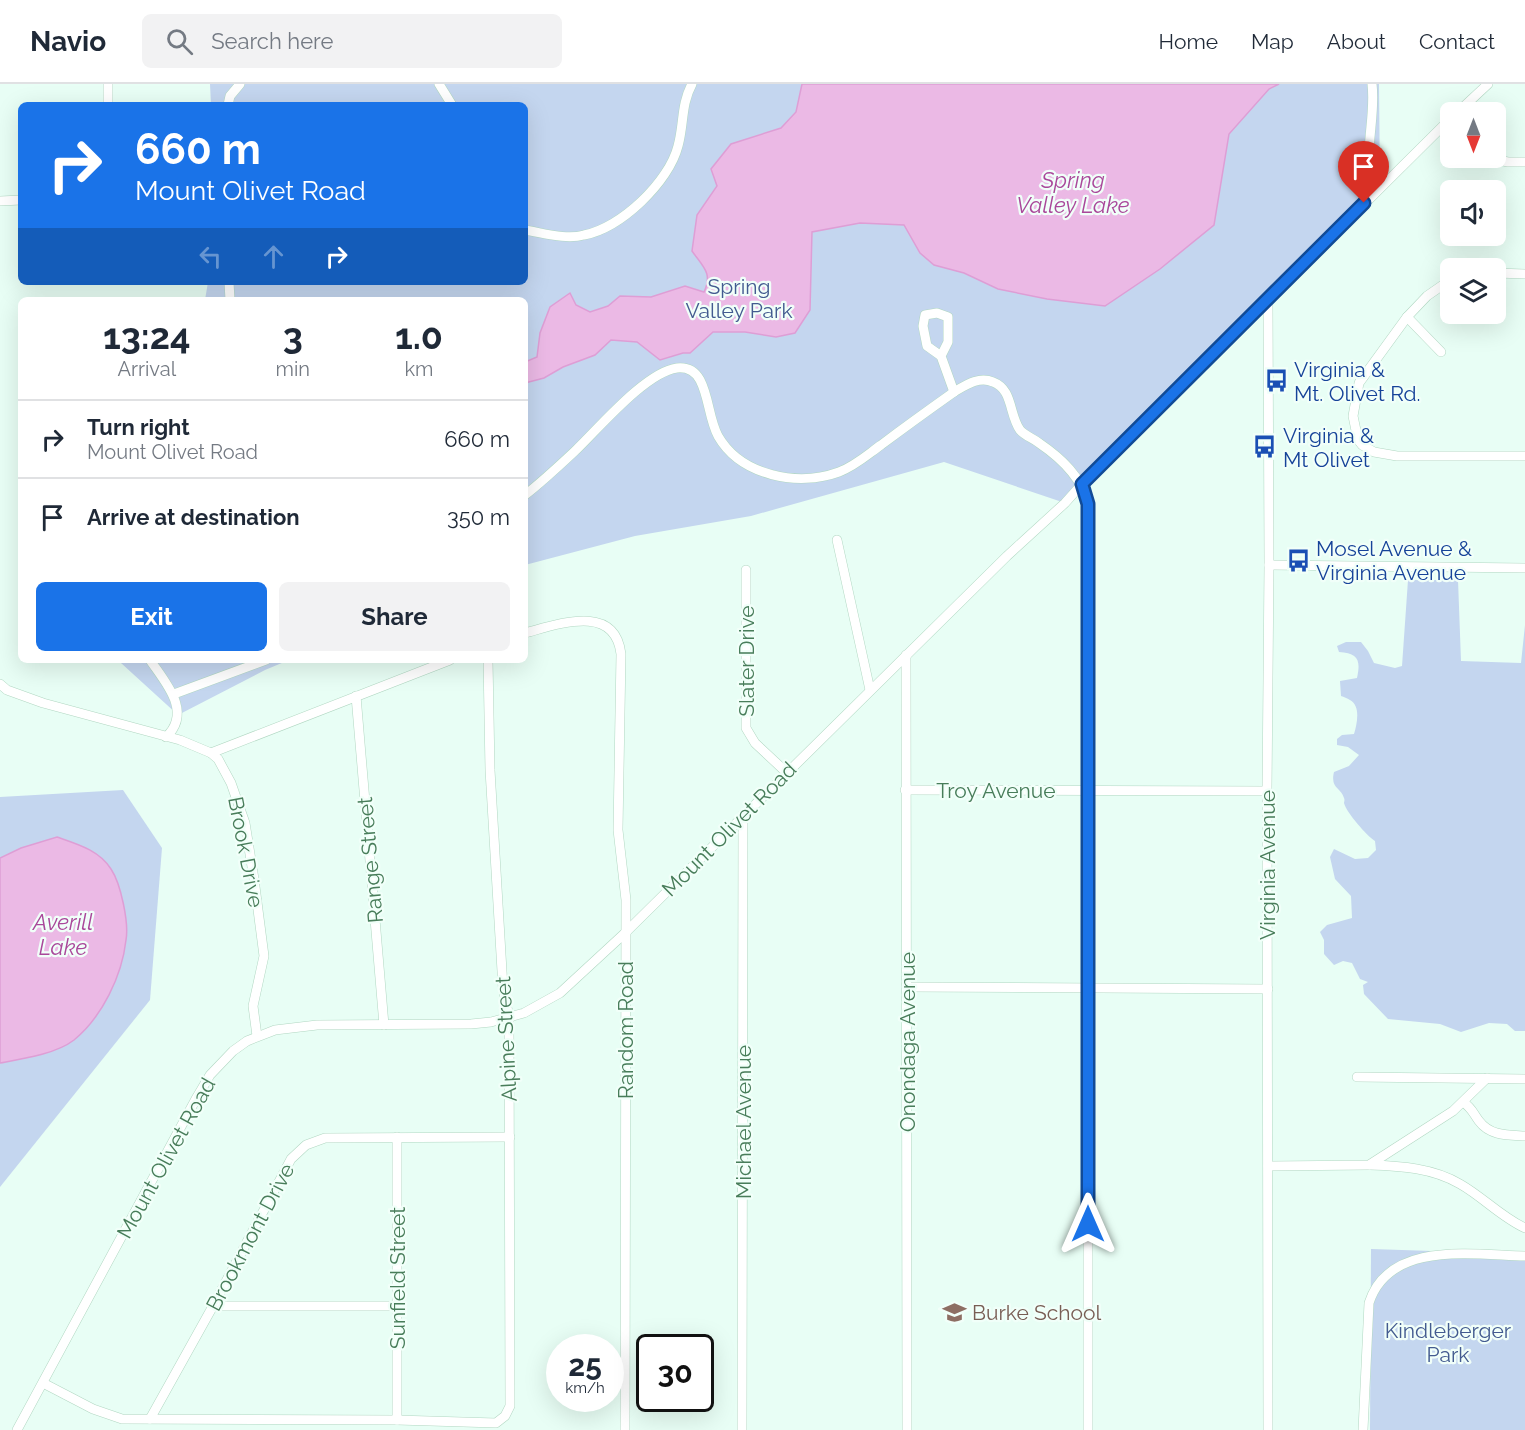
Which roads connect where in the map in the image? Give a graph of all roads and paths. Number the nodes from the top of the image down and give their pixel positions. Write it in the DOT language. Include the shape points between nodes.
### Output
graph roads {
  1 [pos="108,84"];
  2 [pos="240,84"];
  3 [pos="439,84"];
  4 [pos="692,84"];
  5 [pos="1372,84"];
  6 [pos="1488,84"];
  7 [pos="108,102"];
  8 [pos="229,102"];
  9 [pos="450,102"];
  10 [pos="1469,102"];
  11 [pos="1440,129"];
  12 [pos="1506,162"];
  13 [pos="1525,162"];
  14 [pos="1380,187"];
  15 [pos="18,200"];
  16 [pos="0,201"];
  17 [pos="528,230"];
  18 [pos="1506,273"];
  19 [pos="1525,274"];
  20 [pos="1440,287"];
  21 [pos="1268,300"];
  22 [pos="1407,317"];
  23 [pos="1441,352"];
  24 [pos="941,356"];
  25 [pos="954,392"];
  26 [pos="1525,456"];
  27 [pos="1082,484"];
  28 [pos="528,492"];
  29 [pos="837,540"];
  30 [pos="1269,566"];
  31 [pos="1525,568"];
  32 [pos="746,570"];
  33 [pos="528,632"];
  34 [pos="906,655"];
  35 [pos="152,663"];
  36 [pos="258,663"];
  37 [pos="442,663"];
  38 [pos="488,663"];
  39 [pos="0,685"];
  40 [pos="870,690"];
  41 [pos="174,694"];
  42 [pos="356,696"];
  43 [pos="166,737"];
  44 [pos="211,753"];
  45 [pos="786,772"];
  46 [pos="905,790"];
  47 [pos="1089,790"];
  48 [pos="1267,791"];
  49 [pos="743,814"];
  50 [pos="625,933"];
  51 [pos="907,987"];
  52 [pos="1089,988"];
  53 [pos="1268,990"];
  54 [pos="509,1017"];
  55 [pos="384,1025"];
  56 [pos="257,1036"];
  57 [pos="1357,1077"];
  58 [pos="1487,1078"];
  59 [pos="1525,1079"];
  60 [pos="1463,1102"];
  61 [pos="1525,1136"];
  62 [pos="397,1137"];
  63 [pos="510,1137"];
  64 [pos="1369,1165"];
  65 [pos="1268,1166"];
  66 [pos="1525,1228"];
  67 [pos="1525,1256"];
  68 [pos="213,1306"];
  69 [pos="396,1306"];
  70 [pos="43,1383"];
  71 [pos="150,1419"];
  72 [pos="397,1420"];
  73 [pos="17,1430"];
  74 [pos="625,1430"];
  75 [pos="742,1430"];
  76 [pos="907,1430"];
  77 [pos="1088,1430"];
  78 [pos="1268,1430"];
  79 [pos="1363,1430"];
  1 -- 7 [label="street"];
  2 -- 8 [label="street"];
  3 -- 9 [label="street"];
  4 -- 17 [label="street" via="685,101 676,155 645,198 605,228 585,235"];
  5 -- 14 [label="street" via="1369,157"];
  6 -- 10 [label="street"];
  11 -- 14 [label="street, Mount Olivet Road"];
  12 -- 13 [label="street"];
  14 -- 21 [label="street, Mount Olivet Road"];
  15 -- 16 [label="street"];
  18 -- 19 [label="street"];
  20 -- 22 [label="street"];
  21 -- 27 [label="street, Mount Olivet Road"];
  21 -- 30 [label="street, Virginia Avenue"];
  22 -- 23 [label="street"];
  22 -- 26 [label="street" via="1359,382 1353,416 1362,445 1383,455 1397,456"];
  24 -- 24 [label="street" via="948,342 948,318 937,313 925,315 927,346"];
  24 -- 25 [label="street"];
  25 -- 27 [label="street" via="978,380 999,385 1022,432 1046,448"];
  25 -- 28 [label="street" via="850,467 828,476 794,478 759,471 726,447 714,426 701,381 691,370 678,368 641,387"];
  27 -- 34 [label="street, Mount Olivet Road"];
  27 -- 47 [label="street" via="1088,504"];
  29 -- 40 [label="street"];
  30 -- 31 [label="street"];
  30 -- 48 [label="street, Virginia Avenue"];
  32 -- 45 [label="street, Slater Drive" via="746,728 755,743"];
  33 -- 50 [label="street, Random Road" via="602,622 615,632 620,645 618,830 626,892"];
  34 -- 40 [label="street, Mount Olivet Road"];
  34 -- 46 [label="street, Onondaga Avenue"];
  35 -- 41 [label="street"];
  36 -- 41 [label="street"];
  37 -- 42 [label="street"];
  38 -- 54 [label="street, Alpine Street" via="490,770 503,988"];
  39 -- 43 [label="street" via="43,703"];
  40 -- 45 [label="street, Mount Olivet Road"];
  41 -- 43 [label="street" via="178,715"];
  42 -- 44 [label="street"];
  42 -- 55 [label="street, Range Street"];
  43 -- 44 [label="street"];
  44 -- 56 [label="street, Brook Drive" via="220,762 245,823 264,956 253,1006"];
  45 -- 49 [label="street, Mount Olivet Road"];
  46 -- 47 [label="street, Troy Avenue"];
  46 -- 51 [label="street, Onondaga Avenue"];
  47 -- 48 [label="street, Troy Avenue"];
  47 -- 52 [label="street"];
  48 -- 53 [label="street, Virginia Avenue"];
  49 -- 50 [label="street, Mount Olivet Road"];
  49 -- 75 [label="street, Michael Avenue"];
  50 -- 54 [label="street, Mount Olivet Road" via="560,993"];
  50 -- 74 [label="street, Random Road"];
  51 -- 52 [label="street"];
  51 -- 76 [label="street, Onondaga Avenue"];
  52 -- 53 [label="street"];
  52 -- 77 [label="street"];
  53 -- 65 [label="street, Virginia Avenue"];
  54 -- 55 [label="street, Mount Olivet Road" via="471,1024"];
  54 -- 63 [label="street, Alpine Street"];
  55 -- 56 [label="street, Mount Olivet Road" via="304,1026"];
  56 -- 70 [label="street, Mount Olivet Road" via="233,1051 210,1075"];
  57 -- 58 [label="street"];
  58 -- 59 [label="street"];
  58 -- 60 [label="street"];
  60 -- 61 [label="street" via="1490,1132"];
  60 -- 64 [label="street"];
  62 -- 63 [label="street, Brookmont Drive"];
  62 -- 68 [label="street, Brookmont Drive" via="325,1138 297,1151"];
  62 -- 69 [label="street, Sunfield Street"];
  63 -- 72 [label="street, Alpine Street" via="510,1406 496,1423"];
  64 -- 65 [label="street"];
  64 -- 66 [label="street" via="1401,1166 1448,1178"];
  65 -- 78 [label="street, Virginia Avenue"];
  67 -- 79 [label="street" via="1438,1255 1412,1260 1380,1281 1369,1303"];
  68 -- 69 [label="street"];
  68 -- 71 [label="street, Brookmont Drive"];
  69 -- 72 [label="street, Sunfield Street"];
  70 -- 71 [label="street" via="108,1415"];
  70 -- 73 [label="street, Mount Olivet Road"];
  71 -- 72 [label="street"];
}
